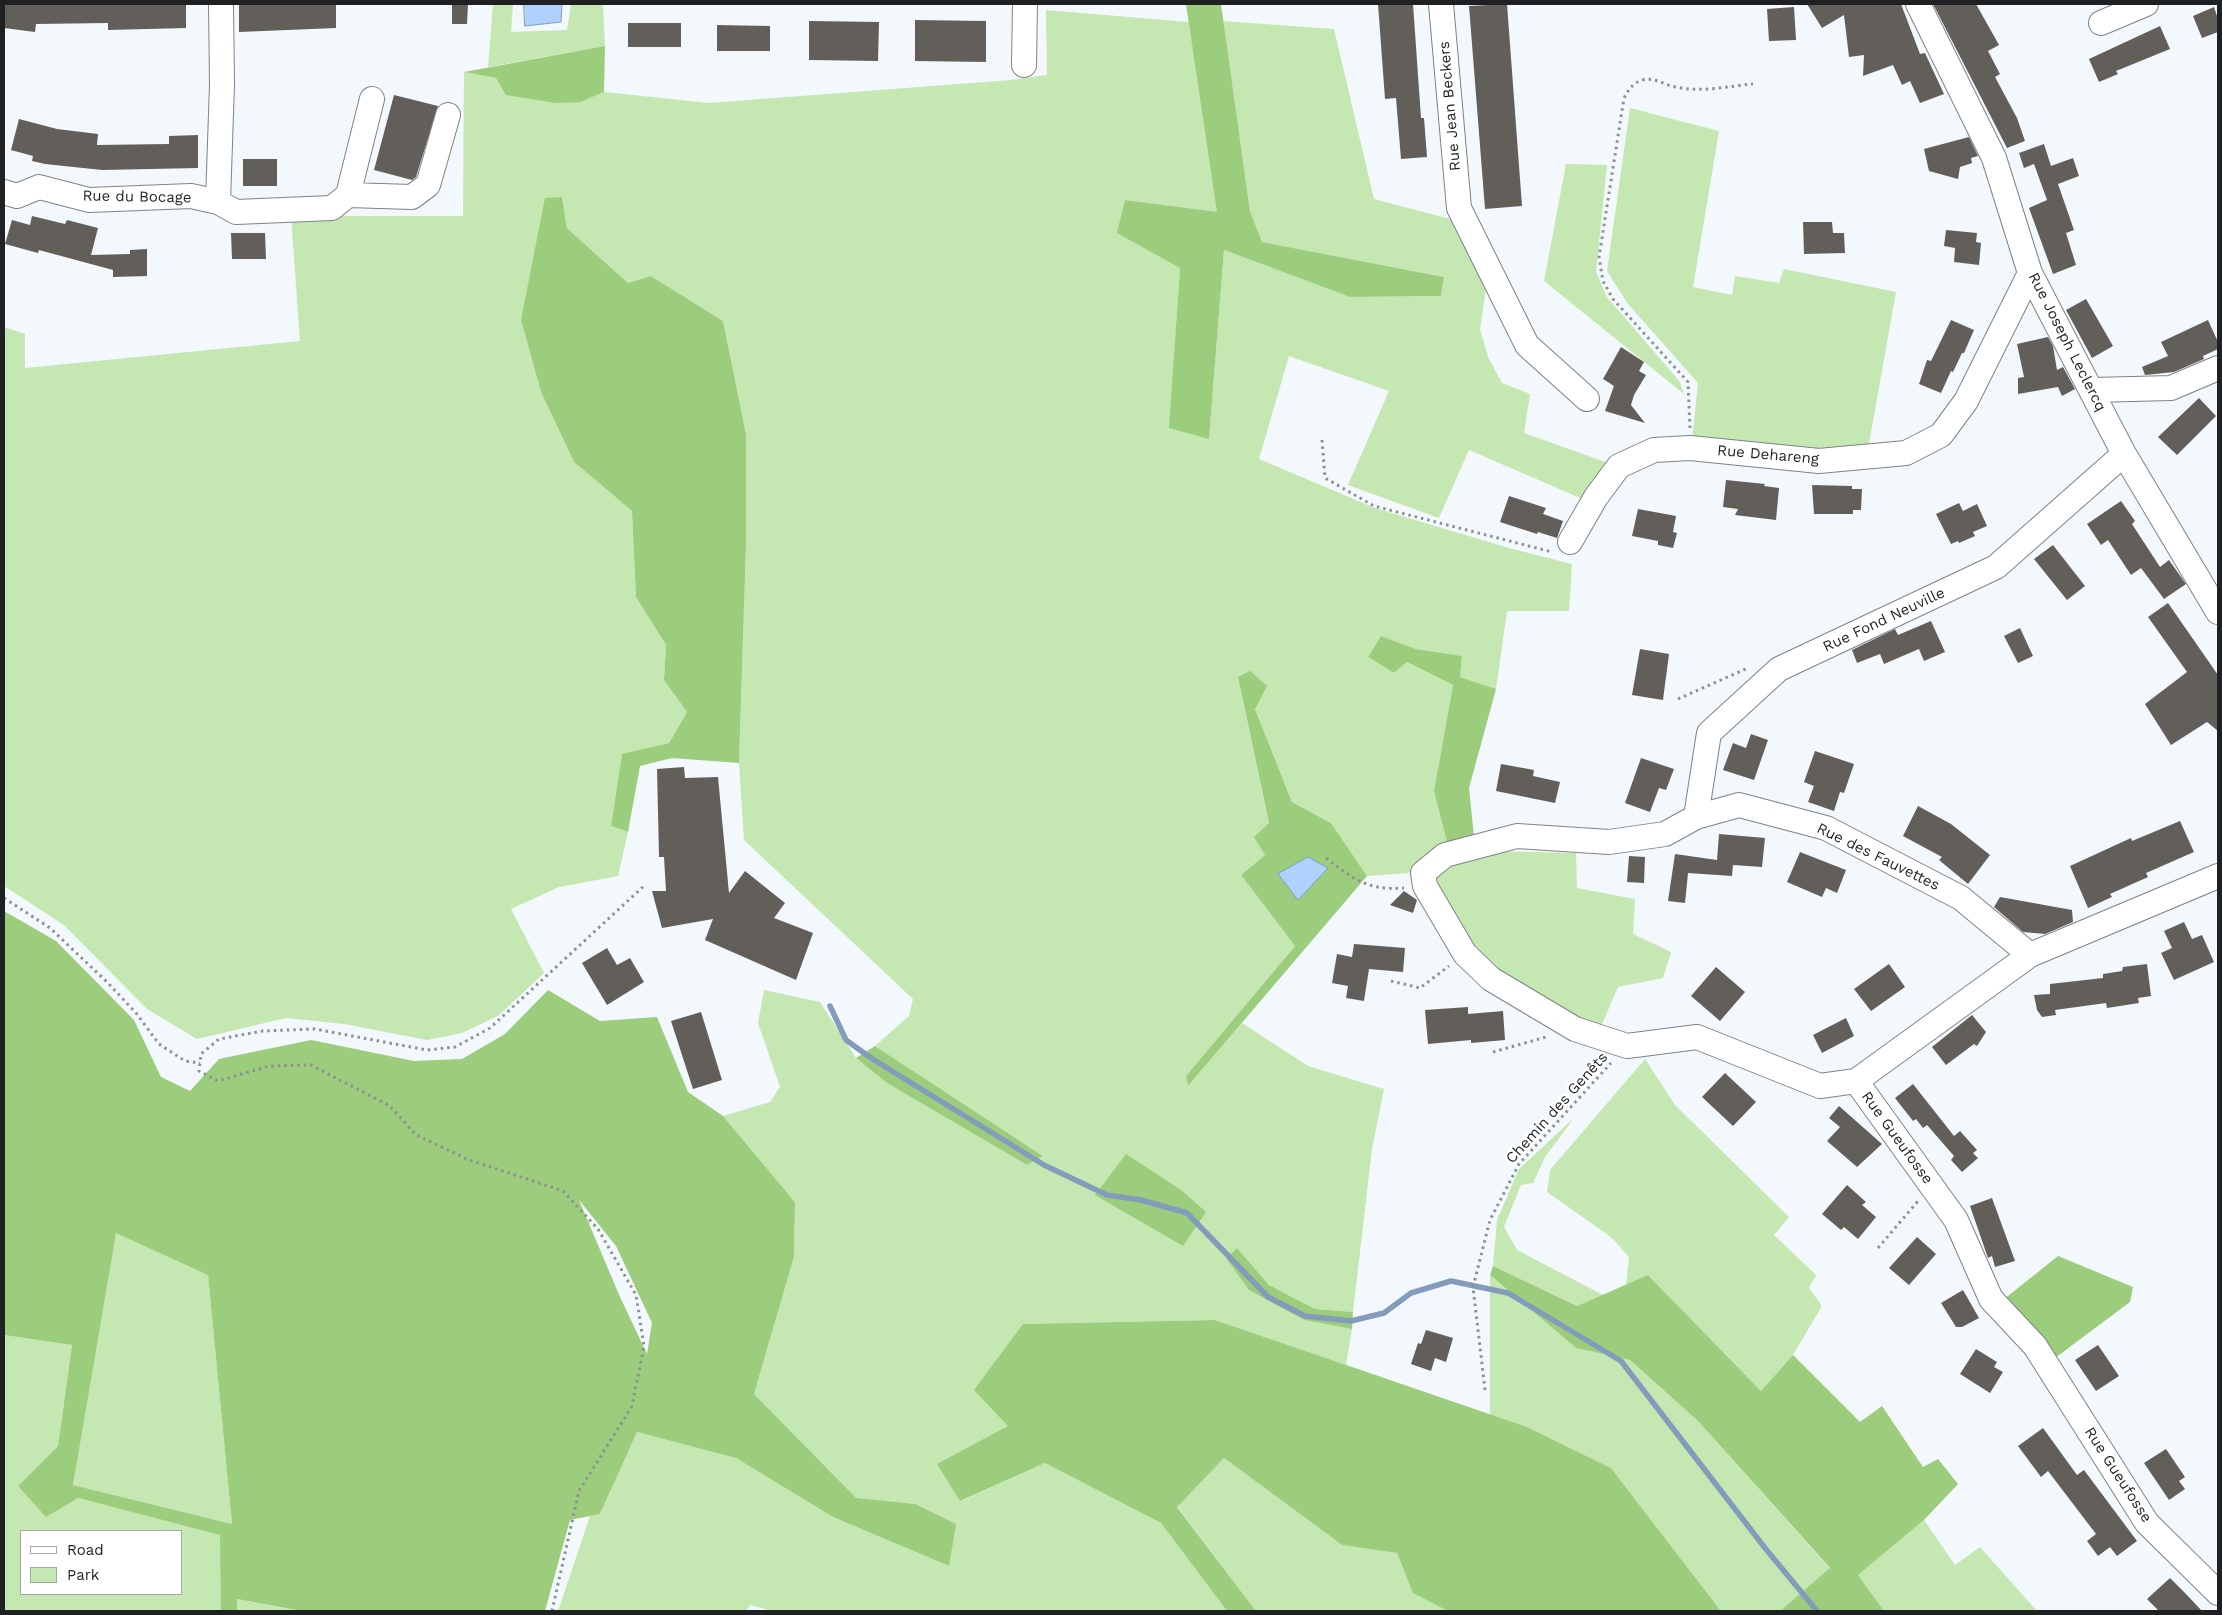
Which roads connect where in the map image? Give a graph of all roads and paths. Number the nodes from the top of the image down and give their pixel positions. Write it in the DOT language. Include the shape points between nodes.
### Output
graph roads {
  1 [pos="221,4"];
  2 [pos="1025,4"];
  3 [pos="1441,4"];
  4 [pos="1918,4"];
  5 [pos="2146,4"];
  6 [pos="2101,23"];
  7 [pos="1024,66"];
  8 [pos="1753,84"];
  9 [pos="372,98"];
  10 [pos="448,115"];
  11 [pos="4,192"];
  12 [pos="340,201"];
  13 [pos="218,202"];
  14 [pos="2030,273"];
  15 [pos="2218,368"];
  16 [pos="2093,390"];
  17 [pos="1587,398"];
  18 [pos="1322,440"];
  19 [pos="1690,448"];
  20 [pos="2124,454"];
  21 [pos="1570,542"];
  22 [pos="2218,612"];
  23 [pos="1778,669"];
  24 [pos="1678,699"];
  25 [pos="1696,816"];
  26 [pos="1326,858"];
  27 [pos="2218,876"];
  28 [pos="1424,880"];
  29 [pos="645,885"];
  30 [pos="4,898"];
  31 [pos="1465,954"];
  32 [pos="2030,955"];
  33 [pos="1391,981"];
  34 [pos="1576,1029"];
  35 [pos="1627,1046"];
  36 [pos="1493,1052"];
  37 [pos="200,1062"];
  38 [pos="1856,1081"];
  39 [pos="1931,1185"];
  40 [pos="1878,1248"];
  41 [pos="1485,1390"];
  42 [pos="2218,1593"];
  43 [pos="552,1611"];
  1 -- 13 [label="street"];
  2 -- 7 [label="street"];
  3 -- 17 [label="street, Rue Jean Beckers" via="1459,208 1527,344"];
  4 -- 14 [label="street, Rue Joseph Leclercq" via="1994,158"];
  5 -- 6 [label="street"];
  8 -- 19 [label="path" via="1700,89 1676,87 1660,80 1644,80 1631,86 1624,98 1598,257 1603,281 1613,298 1688,382"];
  9 -- 12 [label="street"];
  10 -- 12 [label="street, Rue du Bocage" via="428,184 412,196"];
  11 -- 13 [label="street, Rue du Bocage" via="17,196 39,187 89,200 191,196"];
  12 -- 13 [label="street, Rue du Bocage" via="236,212"];
  14 -- 16 [label="street, Rue Joseph Leclercq"];
  14 -- 19 [label="street, Rue Dehareng" via="1966,401 1941,435 1906,453 1819,461"];
  15 -- 16 [label="street" via="2171,388"];
  16 -- 20 [label="street, Rue Joseph Leclercq"];
  18 -- 21 [label="path" via="1325,478 1374,506 1566,556"];
  19 -- 21 [label="street, Rue Dehareng" via="1654,450 1620,466 1596,497"];
  20 -- 22 [label="street, Rue Joseph Leclercq"];
  20 -- 23 [label="street, Rue Fond Neuville" via="1996,567"];
  23 -- 24 [label="path" via="1744,668"];
  23 -- 25 [label="street, Rue Fond Neuville" via="1709,733"];
  25 -- 28 [label="street, Rue des Fauvettes" via="1665,834 1609,842 1517,836 1445,855"];
  25 -- 32 [label="street, Rue des Fauvettes" via="1739,805 1826,828 1961,898"];
  26 -- 28 [label="path" via="1366,886 1390,889"];
  27 -- 32 [label="street"];
  28 -- 31 [label="street, Rue Gueufosse"];
  29 -- 37 [label="path" via="490,1028 455,1047 427,1050 315,1029 263,1031 218,1039 201,1054"];
  30 -- 37 [label="path" via="50,928 113,988 159,1044 185,1061"];
  31 -- 33 [label="path" via="1420,988"];
  31 -- 34 [label="street, Rue Gueufosse" via="1491,979"];
  32 -- 38 [label="street"];
  34 -- 35 [label="street, Rue Gueufosse"];
  34 -- 36 [label="path"];
  35 -- 38 [label="street, Rue Gueufosse" via="1697,1037 1820,1086"];
  35 -- 41 [label="path, Chemin des Genêts" via="1518,1164 1490,1220 1473,1287"];
  37 -- 43 [label="path" via="199,1071 218,1081 269,1066 311,1065 390,1106 416,1135 467,1159 563,1191 598,1229 636,1295 644,1346 632,1406 579,1491"];
  38 -- 39 [label="street, Rue Gueufosse"];
  39 -- 40 [label="path"];
  39 -- 42 [label="street, Rue Gueufosse" via="1956,1220 1991,1299 2035,1346 2147,1523"];
}
